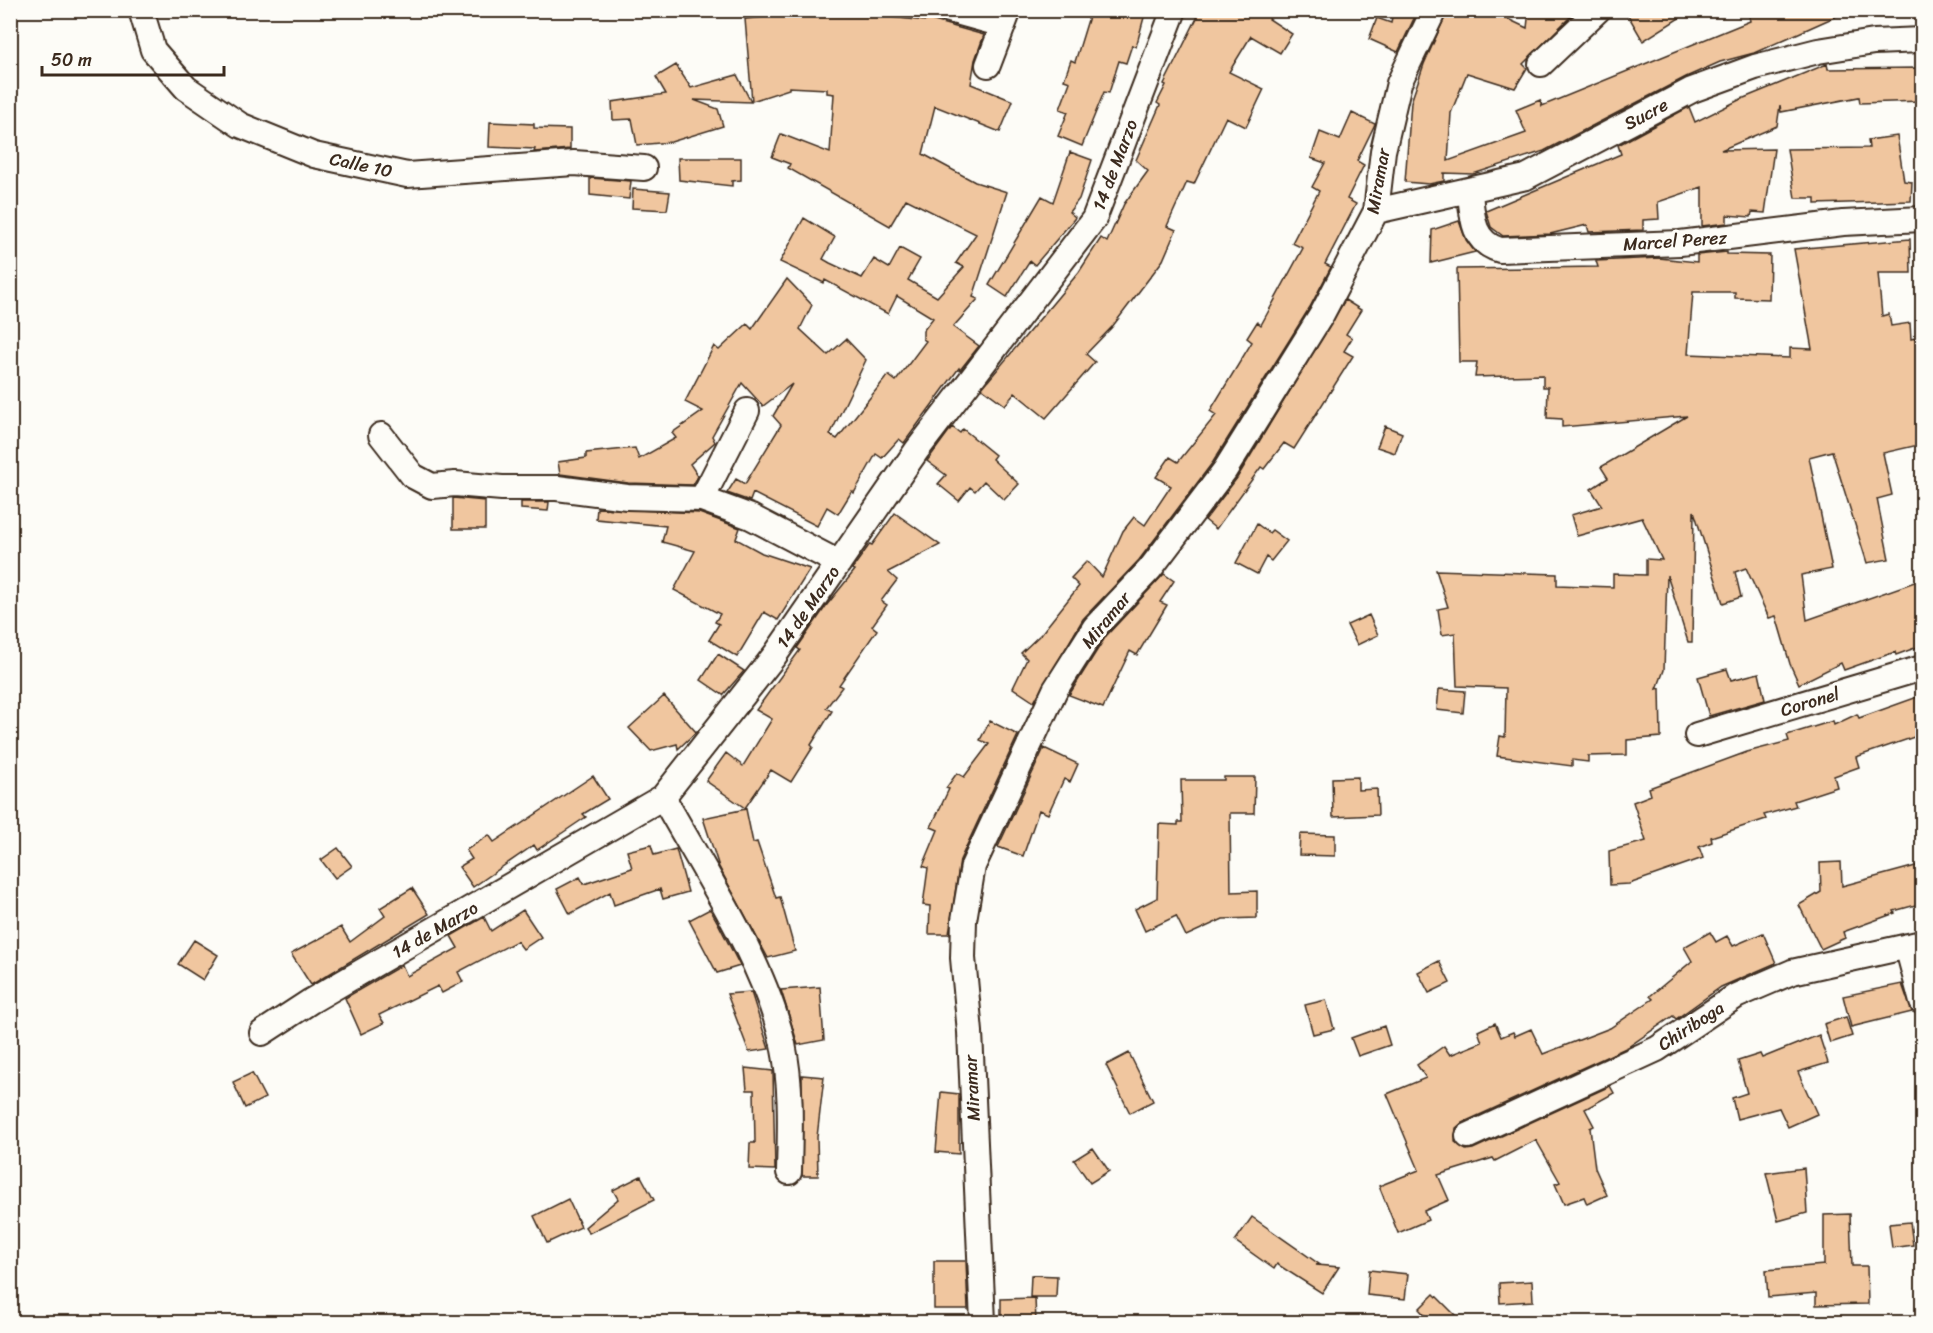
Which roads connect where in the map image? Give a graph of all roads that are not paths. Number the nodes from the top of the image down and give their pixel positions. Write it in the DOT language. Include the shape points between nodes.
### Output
graph roads {
  1 [pos="141,10"];
  2 [pos="949,10"];
  3 [pos="1174,10"];
  4 [pos="1434,10"];
  5 [pos="1598,10"];
  6 [pos="1006,18"];
  7 [pos="1923,40"];
  8 [pos="1541,64"];
  9 [pos="988,65"];
  10 [pos="644,168"];
  11 [pos="1470,191"];
  12 [pos="1376,211"];
  13 [pos="1923,219"];
  14 [pos="747,411"];
  15 [pos="381,435"];
  16 [pos="702,499"];
  17 [pos="839,563"];
  18 [pos="1923,668"];
  19 [pos="1697,735"];
  20 [pos="663,798"];
  21 [pos="1915,945"];
  22 [pos="1923,1002"];
  23 [pos="262,1033"];
  24 [pos="1468,1136"];
  25 [pos="789,1172"];
  26 [pos="983,1323"];
  1 -- 10 [label="street, Calle 10" via="153,50 186,88 240,125 314,155 407,175 574,163"];
  2 -- 6 [label="street"];
  3 -- 17 [label="street, 14 de Marzo" via="1094,219 917,450"];
  4 -- 12 [label="street, Miramar" via="1399,83 1383,151"];
  5 -- 8 [label="street"];
  6 -- 9 [label="street"];
  7 -- 11 [label="street, Sucre" via="1874,42 1818,51 1755,67 1692,90 1526,177"];
  11 -- 12 [label="street, Sucre"];
  11 -- 13 [label="street, Marcel Perez" via="1476,231 1487,245 1500,250 1680,243 1844,223"];
  12 -- 26 [label="street, Miramar" via="1322,314 1225,470 1150,570 1095,627 1055,690 973,866 964,920 963,958"];
  14 -- 16 [label="street"];
  15 -- 16 [label="street" via="413,476 432,486 557,488 627,497"];
  16 -- 17 [label="street" via="751,517"];
  17 -- 20 [label="street, 14 de Marzo" via="775,655"];
  18 -- 19 [label="street, Coronel"];
  20 -- 23 [label="street, 14 de Marzo" via="312,1000"];
  20 -- 25 [label="street" via="768,996 783,1044 790,1098"];
  21 -- 22 [label="street"];
  21 -- 24 [label="street, Chiriboga" via="1792,972 1746,992 1657,1049"];
}
